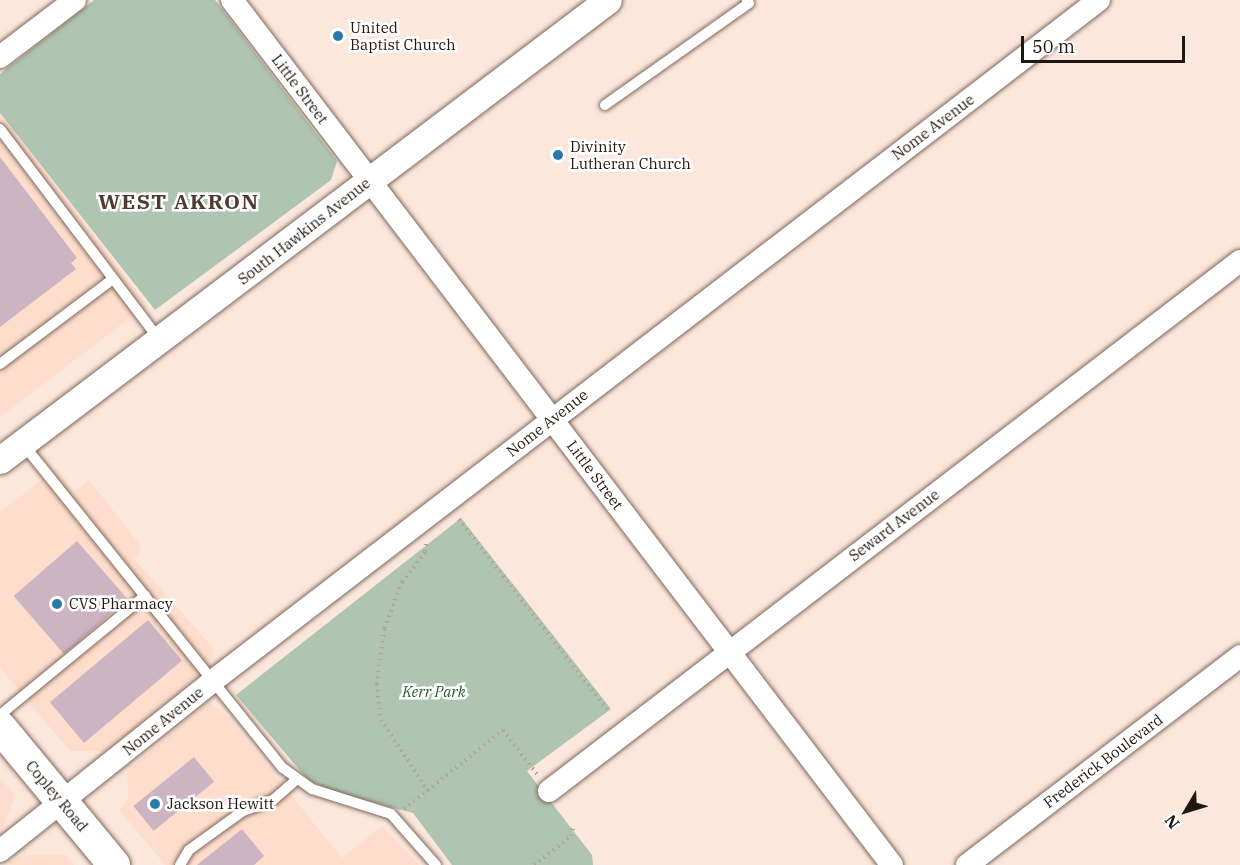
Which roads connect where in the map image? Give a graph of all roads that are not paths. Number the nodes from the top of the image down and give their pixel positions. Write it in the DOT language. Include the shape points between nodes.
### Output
graph roads {
  1 [pos="75,0"];
  2 [pos="232,0"];
  3 [pos="608,0"];
  4 [pos="747,0"];
  5 [pos="1099,0"];
  6 [pos="0,57"];
  7 [pos="605,105"];
  8 [pos="0,129"];
  9 [pos="370,180"];
  10 [pos="1240,261"];
  11 [pos="113,279"];
  12 [pos="161,342"];
  13 [pos="0,364"];
  14 [pos="552,419"];
  15 [pos="22,444"];
  16 [pos="0,460"];
  17 [pos="145,596"];
  18 [pos="730,651"];
  19 [pos="1240,656"];
  20 [pos="214,680"];
  21 [pos="0,715"];
  22 [pos="0,728"];
  23 [pos="296,780"];
  24 [pos="549,791"];
  25 [pos="63,802"];
  26 [pos="0,851"];
  27 [pos="114,865"];
  28 [pos="180,865"];
  29 [pos="436,865"];
  30 [pos="892,865"];
  31 [pos="967,865"];
  1 -- 6 [label="street"];
  2 -- 9 [label="street, Little Street"];
  3 -- 9 [label="street, South Hawkins Avenue"];
  4 -- 7 [label="lane" via="749,3"];
  5 -- 14 [label="street, Nome Avenue"];
  8 -- 11 [label="lane"];
  9 -- 12 [label="street, South Hawkins Avenue"];
  9 -- 14 [label="street, Little Street"];
  10 -- 18 [label="street, Seward Avenue"];
  11 -- 12 [label="lane"];
  11 -- 13 [label="lane"];
  12 -- 15 [label="street, South Hawkins Avenue"];
  14 -- 18 [label="street, Little Street"];
  14 -- 20 [label="street, Nome Avenue"];
  15 -- 16 [label="street, South Hawkins Avenue"];
  15 -- 17 [label="lane"];
  17 -- 20 [label="lane"];
  17 -- 21 [label="lane"];
  18 -- 24 [label="street, Seward Avenue"];
  18 -- 30 [label="street, Little Street"];
  19 -- 31 [label="street, Frederick Boulevard"];
  20 -- 23 [label="lane"];
  20 -- 25 [label="street, Nome Avenue"];
  22 -- 25 [label="main road, Copley Road"];
  23 -- 28 [label="lane" via="273,800 243,811 189,850"];
  23 -- 29 [label="lane" via="394,817"];
  25 -- 26 [label="street, Nome Avenue"];
  25 -- 27 [label="main road, Copley Road"];
}
